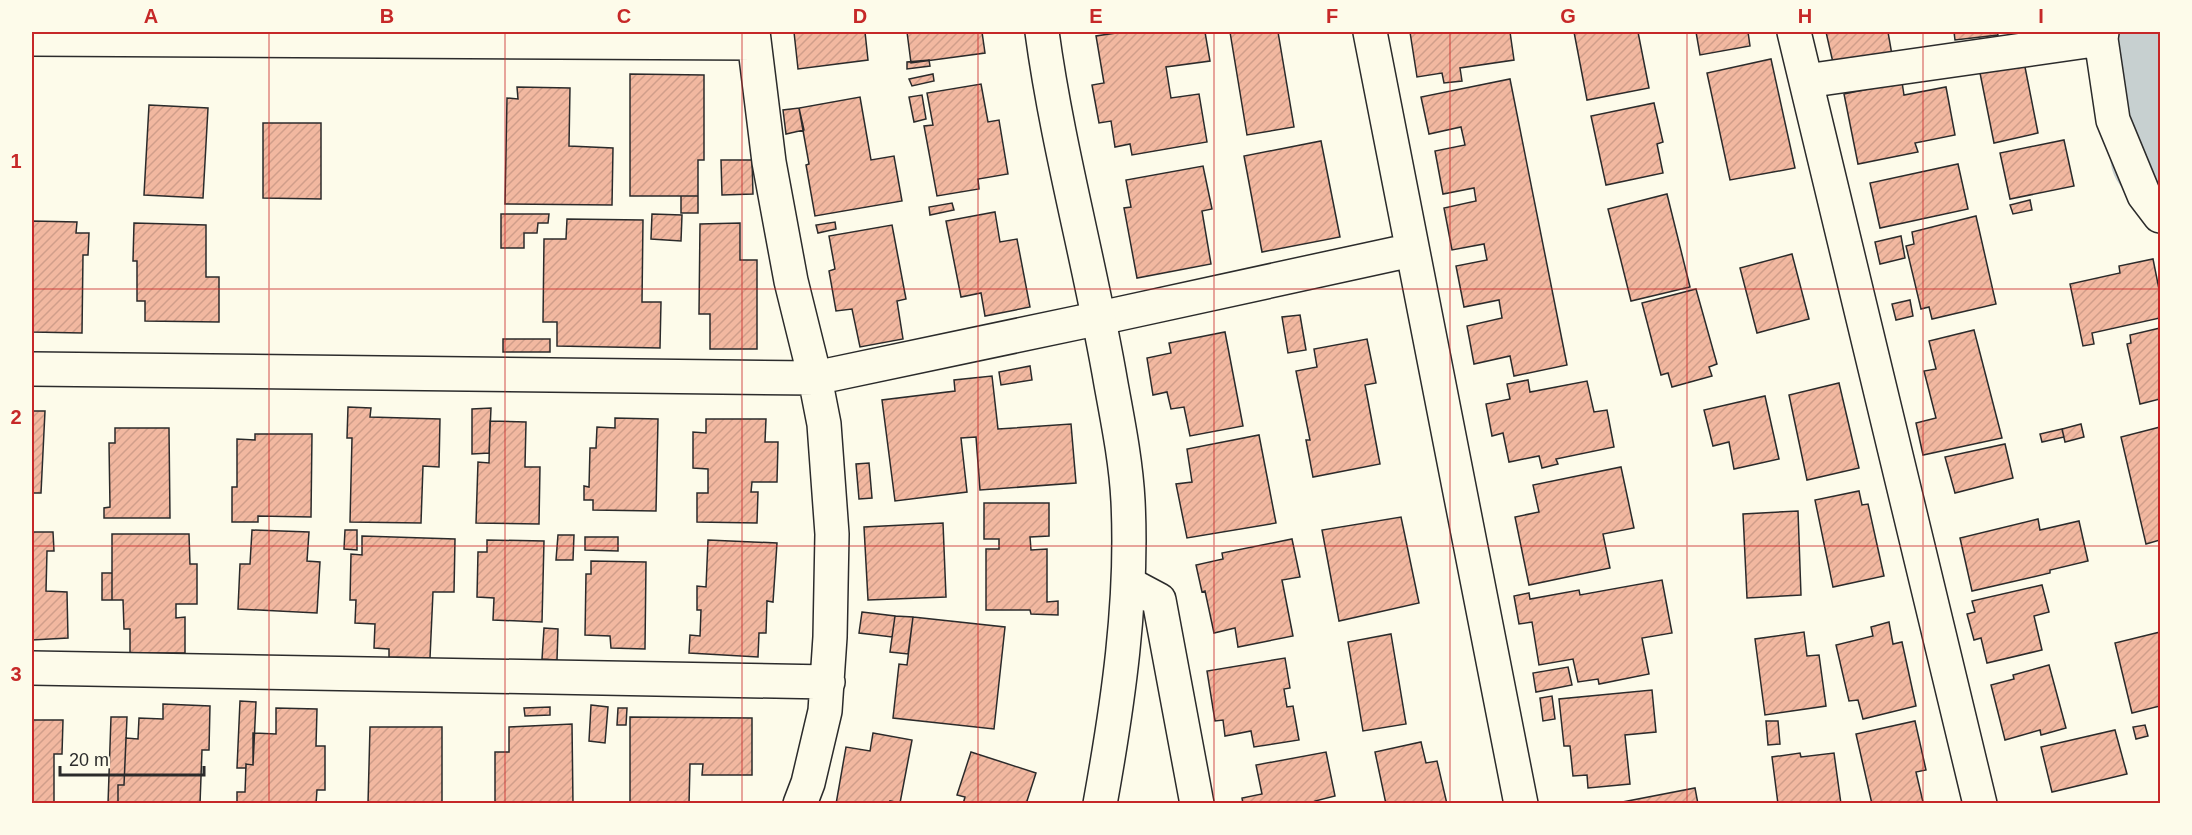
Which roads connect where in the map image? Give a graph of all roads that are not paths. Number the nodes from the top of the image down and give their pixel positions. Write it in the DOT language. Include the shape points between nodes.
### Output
graph roads {
  1 [pos="1042,32"];
  2 [pos="1370,32"];
  3 [pos="1794,32"];
  4 [pos="2101,35"];
  5 [pos="754,37"];
  6 [pos="32,39"];
  7 [pos="1806,81"];
  8 [pos="2160,216"];
  9 [pos="1412,250"];
  10 [pos="1100,318"];
  11 [pos="32,369"];
  12 [pos="815,378"];
  13 [pos="1129,584"];
  14 [pos="32,668"];
  15 [pos="828,682"];
  16 [pos="800,804"];
  17 [pos="1100,804"];
  18 [pos="1197,804"];
  19 [pos="1521,804"];
  20 [pos="1980,804"];
  1 -- 10 [label="street" via="1060,140"];
  2 -- 9 [label="street"];
  3 -- 7 [label="street"];
  4 -- 7 [label="street"];
  4 -- 8 [label="street" via="2112,120 2144,195"];
  5 -- 6 [label="street"];
  5 -- 12 [label="street" via="768,162"];
  7 -- 20 [label="street"];
  9 -- 10 [label="street"];
  9 -- 19 [label="street"];
  10 -- 12 [label="street"];
  10 -- 13 [label="street" via="1128,500"];
  11 -- 12 [label="street"];
  12 -- 15 [label="street" via="824,424 832,534"];
  13 -- 17 [label="street"];
  13 -- 18 [label="street" via="1159,600"];
  14 -- 15 [label="street"];
  15 -- 16 [label="street" via="825,711"];
}
